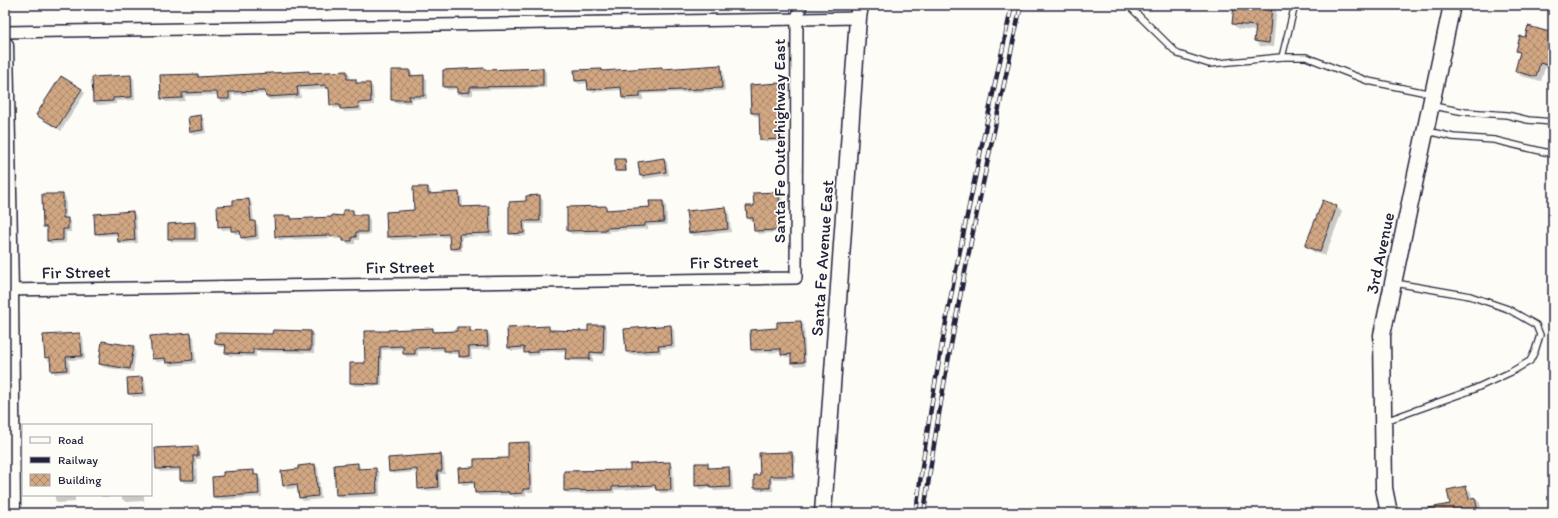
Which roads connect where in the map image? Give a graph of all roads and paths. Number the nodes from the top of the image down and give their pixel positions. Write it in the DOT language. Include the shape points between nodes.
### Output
graph roads {
  1 [pos="801,5"];
  2 [pos="1128,5"];
  3 [pos="1295,5"];
  4 [pos="1452,5"];
  5 [pos="859,12"];
  6 [pos="796,18"];
  7 [pos="5,32"];
  8 [pos="5,45"];
  9 [pos="1282,57"];
  10 [pos="1432,100"];
  11 [pos="1553,122"];
  12 [pos="1425,131"];
  13 [pos="1553,154"];
  14 [pos="796,278"];
  15 [pos="1393,283"];
  16 [pos="8,290"];
  17 [pos="1383,420"];
  18 [pos="12,513"];
  19 [pos="823,513"];
  20 [pos="1389,513"];
  1 -- 6 [label="street, Santa Fe Outerhighway East"];
  2 -- 9 [label="lane" via="1178,54 1209,64"];
  3 -- 9 [label="lane"];
  4 -- 10 [label="street, 3rd Avenue"];
  5 -- 6 [label="street"];
  5 -- 19 [label="street, Santa Fe Avenue East"];
  6 -- 7 [label="street"];
  6 -- 14 [label="street, Santa Fe Outerhighway East"];
  8 -- 16 [label="street"];
  9 -- 10 [label="lane" via="1306,57 1368,81"];
  10 -- 11 [label="lane" via="1465,112"];
  10 -- 12 [label="street, 3rd Avenue"];
  12 -- 13 [label="lane" via="1453,137 1494,140"];
  12 -- 15 [label="street, 3rd Avenue"];
  14 -- 16 [label="street, Fir Street"];
  15 -- 17 [label="street, 3rd Avenue" via="1382,335"];
  15 -- 17 [label="lane" via="1470,296 1508,309 1536,325 1540,335 1530,361 1511,372 1472,390"];
  16 -- 18 [label="street"];
  17 -- 20 [label="street, 3rd Avenue" via="1384,488"];
}
